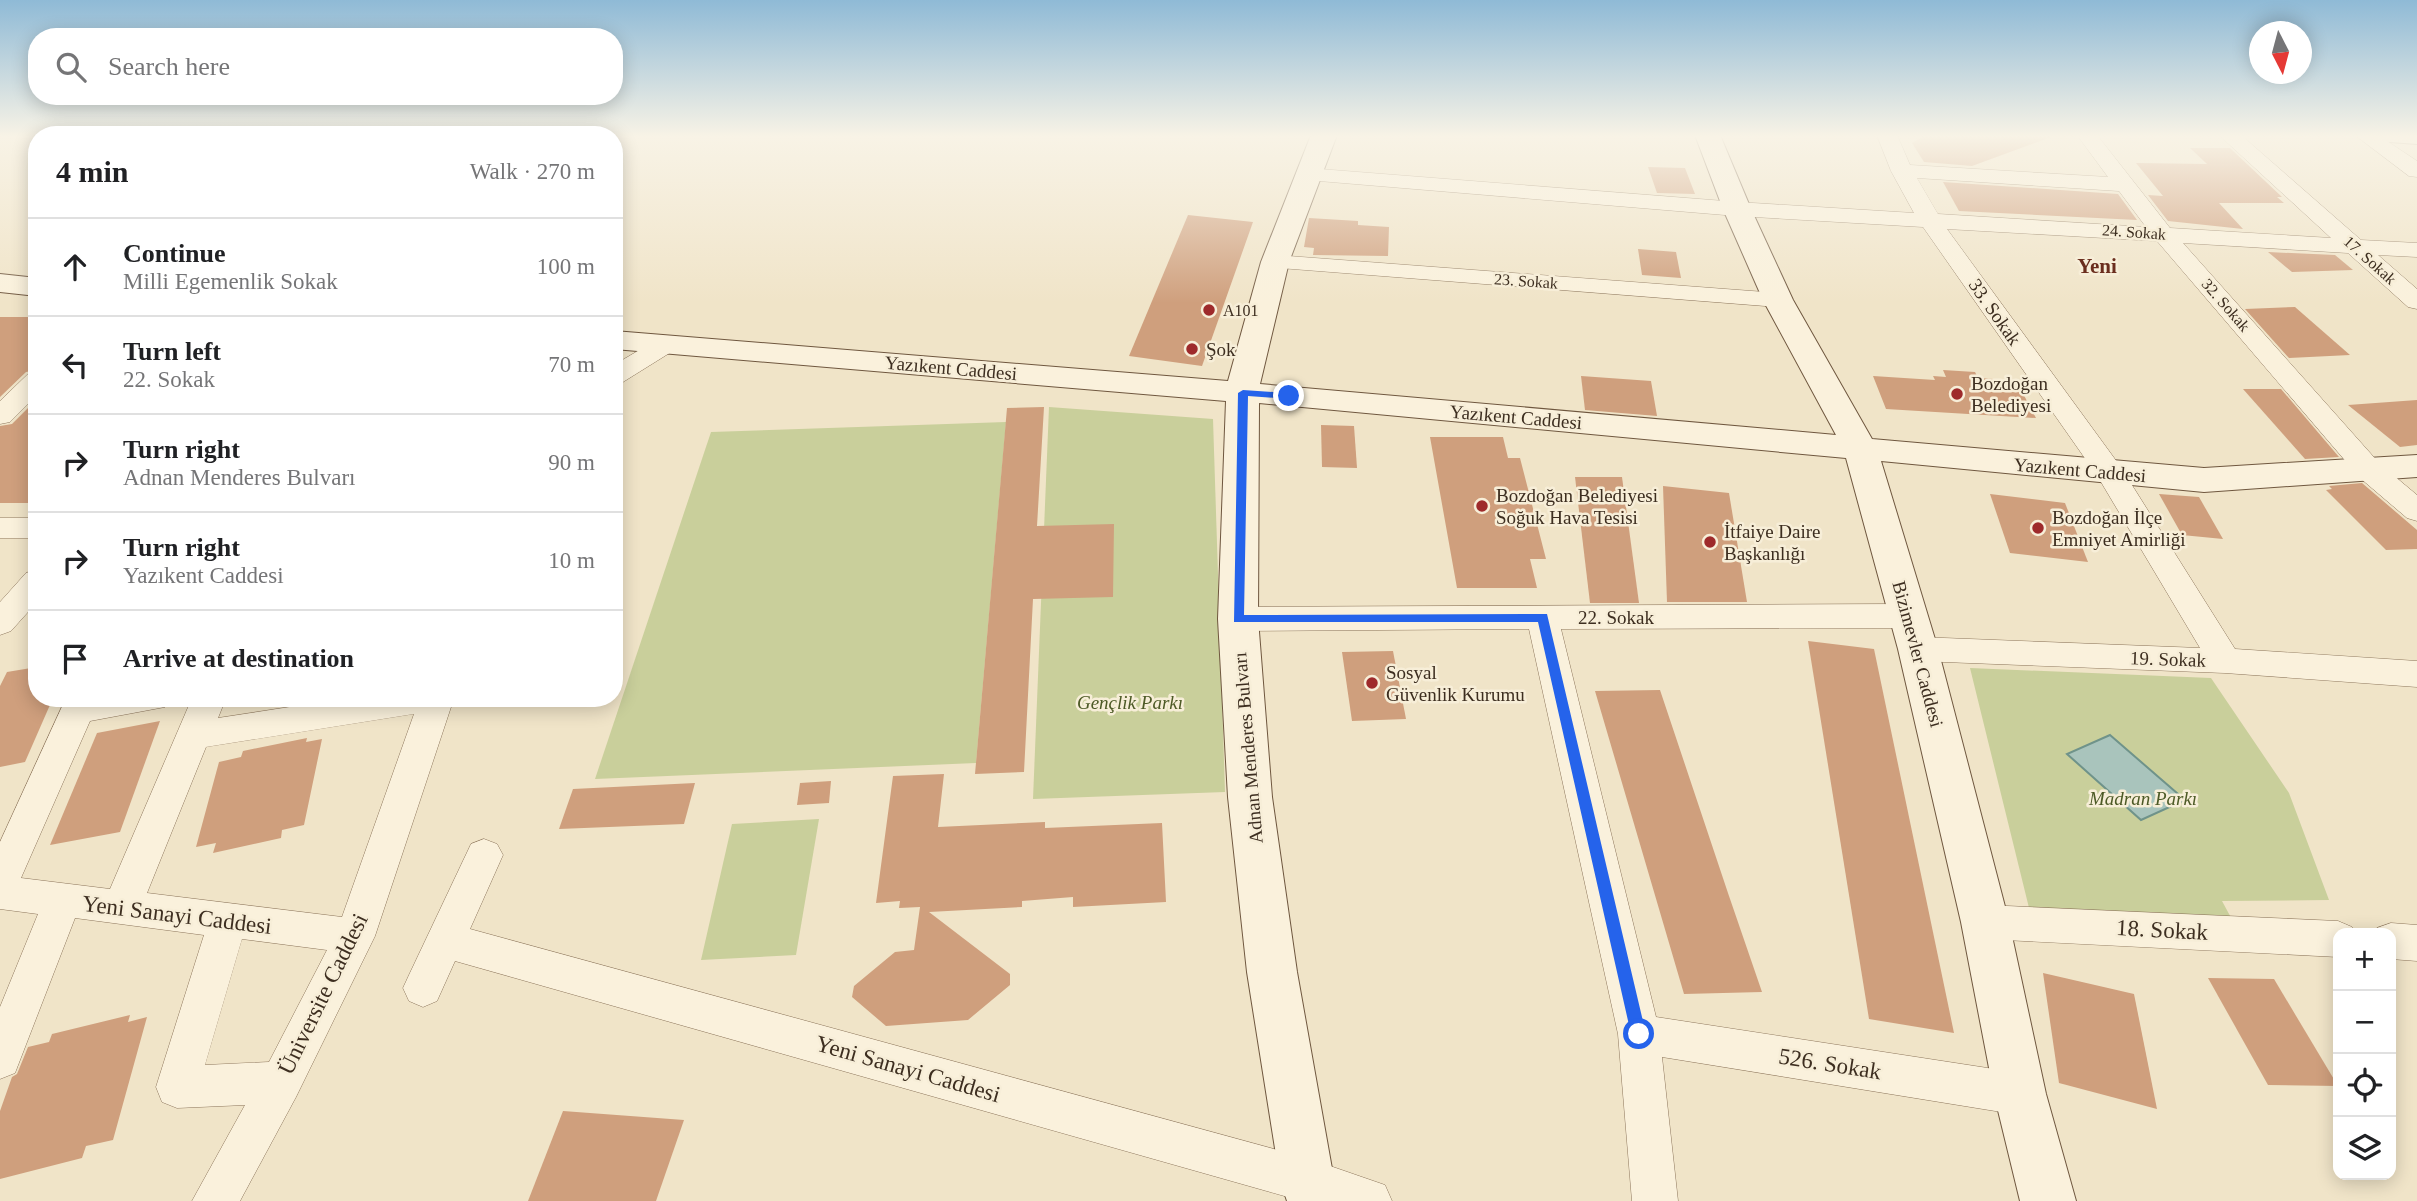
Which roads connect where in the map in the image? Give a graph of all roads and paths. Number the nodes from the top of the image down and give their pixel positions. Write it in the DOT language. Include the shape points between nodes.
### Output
graph roads {
  1 [pos="1301,191"];
  2 [pos="1516,191"];
  3 [pos="1730,191"];
  4 [pos="1913,191"];
  5 [pos="2128,191"];
  6 [pos="2292,191"];
  7 [pos="1737,209"];
  8 [pos="1929,219"];
  9 [pos="2164,234"];
  10 [pos="2354,246"];
  11 [pos="2417,250"];
  12 [pos="1275,262"];
  13 [pos="0,284"];
  14 [pos="28,286"];
  15 [pos="1778,300"];
  16 [pos="2417,302"];
  17 [pos="623,341"];
  18 [pos="667,344"];
  19 [pos="623,371"];
  20 [pos="28,389"];
  21 [pos="1243,393"];
  22 [pos="0,416"];
  23 [pos="1860,448"];
  24 [pos="2417,466"];
  25 [pos="2370,471"];
  26 [pos="2110,473"];
  27 [pos="2417,511"];
  28 [pos="0,528"];
  29 [pos="28,528"];
  30 [pos="28,593"];
  31 [pos="1542,617"];
  32 [pos="1238,619"];
  33 [pos="0,623"];
  34 [pos="1914,633"];
  35 [pos="2225,661"];
  36 [pos="2417,674"];
  37 [pos="79,707"];
  38 [pos="205,707"];
  39 [pos="377,707"];
  40 [pos="433,707"];
  41 [pos="194,735"];
  42 [pos="484,855"];
  43 [pos="0,883"];
  44 [pos="0,892"];
  45 [pos="63,900"];
  46 [pos="121,909"];
  47 [pos="228,922"];
  48 [pos="1985,922"];
  49 [pos="355,936"];
  50 [pos="2333,939"];
  51 [pos="445,940"];
  52 [pos="2396,941"];
  53 [pos="2417,943"];
  54 [pos="423,988"];
  55 [pos="1639,1034"];
  56 [pos="0,1059"];
  57 [pos="281,1082"];
  58 [pos="2020,1094"];
  59 [pos="1311,1190"];
  60 [pos="215,1201"];
  61 [pos="1369,1201"];
  62 [pos="1655,1201"];
  63 [pos="2048,1201"];
  1 -- 12 [label="street, Adnan Menderes Bulvarı"];
  2 -- 7 [label="street, 24. Sokak"];
  3 -- 7 [label="street, Bizimevler Caddesi"];
  4 -- 8 [label="street, 33. Sokak"];
  5 -- 9 [label="street, 32. Sokak"];
  6 -- 10 [label="street, 17. Sokak"];
  7 -- 8 [label="street, 24. Sokak"];
  7 -- 15 [label="street, Bizimevler Caddesi"];
  8 -- 9 [label="street, 24. Sokak"];
  8 -- 26 [label="street, 33. Sokak"];
  9 -- 10 [label="street, 24. Sokak"];
  9 -- 25 [label="street, 32. Sokak"];
  10 -- 11 [label="street, 24. Sokak"];
  10 -- 16 [label="street, 17. Sokak"];
  12 -- 15 [label="street, 23. Sokak"];
  12 -- 21 [label="street, Adnan Menderes Bulvarı"];
  13 -- 14 [label="street"];
  15 -- 23 [label="street, Bizimevler Caddesi"];
  17 -- 18 [label="street, Yazıkent Caddesi"];
  18 -- 19 [label="street"];
  18 -- 21 [label="street, Yazıkent Caddesi"];
  20 -- 22 [label="street"];
  21 -- 23 [label="street, Yazıkent Caddesi"];
  21 -- 32 [label="street, Adnan Menderes Bulvarı"];
  23 -- 26 [label="street, Yazıkent Caddesi"];
  23 -- 34 [label="street, Bizimevler Caddesi"];
  24 -- 25 [label="street, Yazıkent Caddesi"];
  25 -- 26 [label="street, Yazıkent Caddesi" via="2204,480"];
  25 -- 27 [label="street, 32. Sokak"];
  26 -- 35 [label="street, 33. Sokak"];
  28 -- 29 [label="street"];
  30 -- 33 [label="street"];
  31 -- 32 [label="street, 22. Sokak"];
  31 -- 34 [label="street, 22. Sokak"];
  31 -- 55 [label="street"];
  32 -- 59 [label="street, Adnan Menderes Bulvarı" via="1250,797 1272,972"];
  34 -- 35 [label="street, 19. Sokak"];
  34 -- 48 [label="street, Bizimevler Caddesi"];
  35 -- 36 [label="street, 19. Sokak"];
  37 -- 43 [label="street"];
  38 -- 41 [label="street"];
  39 -- 41 [label="street"];
  40 -- 49 [label="street, Üniversite Caddesi"];
  41 -- 46 [label="street"];
  42 -- 51 [label="street"];
  44 -- 45 [label="street, Yeni Sanayi Caddesi"];
  45 -- 46 [label="street, Yeni Sanayi Caddesi"];
  45 -- 56 [label="street"];
  46 -- 47 [label="street, Yeni Sanayi Caddesi"];
  47 -- 49 [label="street, Yeni Sanayi Caddesi"];
  47 -- 57 [label="street" via="177,1087"];
  48 -- 50 [label="street, 18. Sokak"];
  48 -- 58 [label="street, Bizimevler Caddesi"];
  49 -- 57 [label="street, Üniversite Caddesi"];
  51 -- 54 [label="street"];
  51 -- 59 [label="street, Yeni Sanayi Caddesi"];
  52 -- 53 [label="street"];
  55 -- 58 [label="street, 526. Sokak"];
  55 -- 62 [label="street"];
  57 -- 60 [label="street, Üniversite Caddesi"];
  58 -- 63 [label="street, Bizimevler Caddesi"];
  59 -- 61 [label="street, Yeni Sanayi Caddesi"];
}
